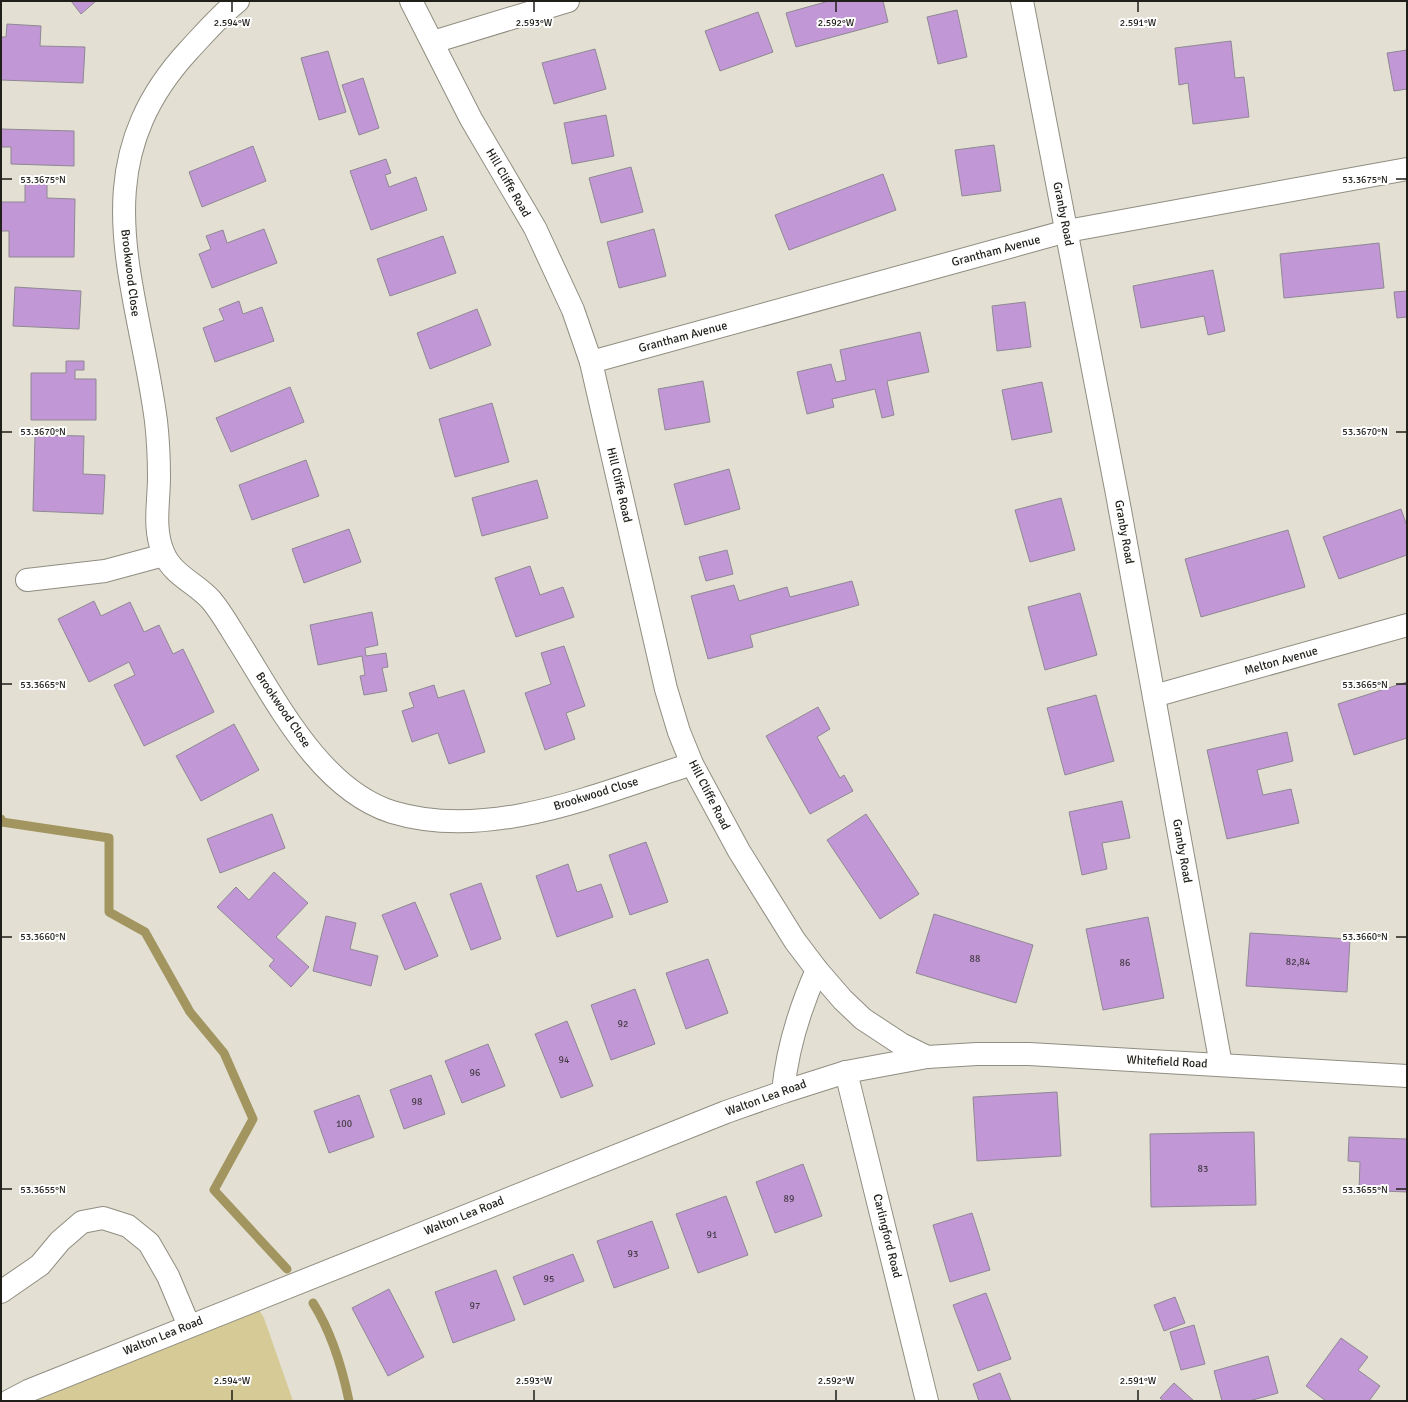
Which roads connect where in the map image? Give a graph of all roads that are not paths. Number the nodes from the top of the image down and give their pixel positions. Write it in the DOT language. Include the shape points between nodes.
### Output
graph roads {
  1 [pos="238,1"];
  2 [pos="411,1"];
  3 [pos="568,1"];
  4 [pos="1022,1"];
  5 [pos="433,42"];
  6 [pos="1407,169"];
  7 [pos="1067,231"];
  8 [pos="591,362"];
  9 [pos="164,555"];
  10 [pos="27,580"];
  11 [pos="1407,626"];
  12 [pos="1154,696"];
  13 [pos="692,764"];
  14 [pos="817,970"];
  15 [pos="927,1057"];
  16 [pos="1221,1065"];
  17 [pos="846,1072"];
  18 [pos="1407,1076"];
  19 [pos="783,1092"];
  20 [pos="1,1292"];
  21 [pos="188,1326"];
  22 [pos="9,1401"];
  23 [pos="927,1401"];
  1 -- 9 [label="street, Brookwood Close" via="177,63 158,89 142,120 126,179 124,242 157,431 157,523"];
  2 -- 5 [label="street, Hill Cliffe Road"];
  3 -- 5 [label="street"];
  4 -- 7 [label="street, Granby Road"];
  5 -- 8 [label="street, Hill Cliffe Road" via="471,119 535,228 573,310"];
  6 -- 7 [label="street, Grantham Avenue"];
  7 -- 8 [label="street, Grantham Avenue"];
  7 -- 12 [label="street, Granby Road"];
  8 -- 13 [label="street, Hill Cliffe Road" via="660,666 679,732"];
  9 -- 10 [label="street" via="105,571"];
  9 -- 13 [label="street, Brookwood Close" via="173,569 210,599 290,724 320,760 350,790 386,809 420,818 509,818 538,812"];
  11 -- 12 [label="street, Melton Avenue"];
  12 -- 16 [label="street, Granby Road"];
  13 -- 14 [label="street, Hill Cliffe Road" via="739,851 795,941"];
  14 -- 15 [label="street, Hill Cliffe Road" via="843,1000 864,1019 901,1044"];
  14 -- 19 [label="street" via="808,989 790,1049"];
  15 -- 16 [label="street, Whitefield Road" via="1029,1054"];
  15 -- 17 [label="street, Walton Lea Road"];
  16 -- 18 [label="street, Whitefield Road"];
  17 -- 19 [label="street, Walton Lea Road"];
  17 -- 23 [label="street, Carlingford Road"];
  19 -- 21 [label="street, Walton Lea Road"];
  20 -- 21 [label="street" via="40,1265 60,1241 82,1222 103,1218 128,1226 149,1243 168,1276"];
  21 -- 22 [label="street, Walton Lea Road"];
}
